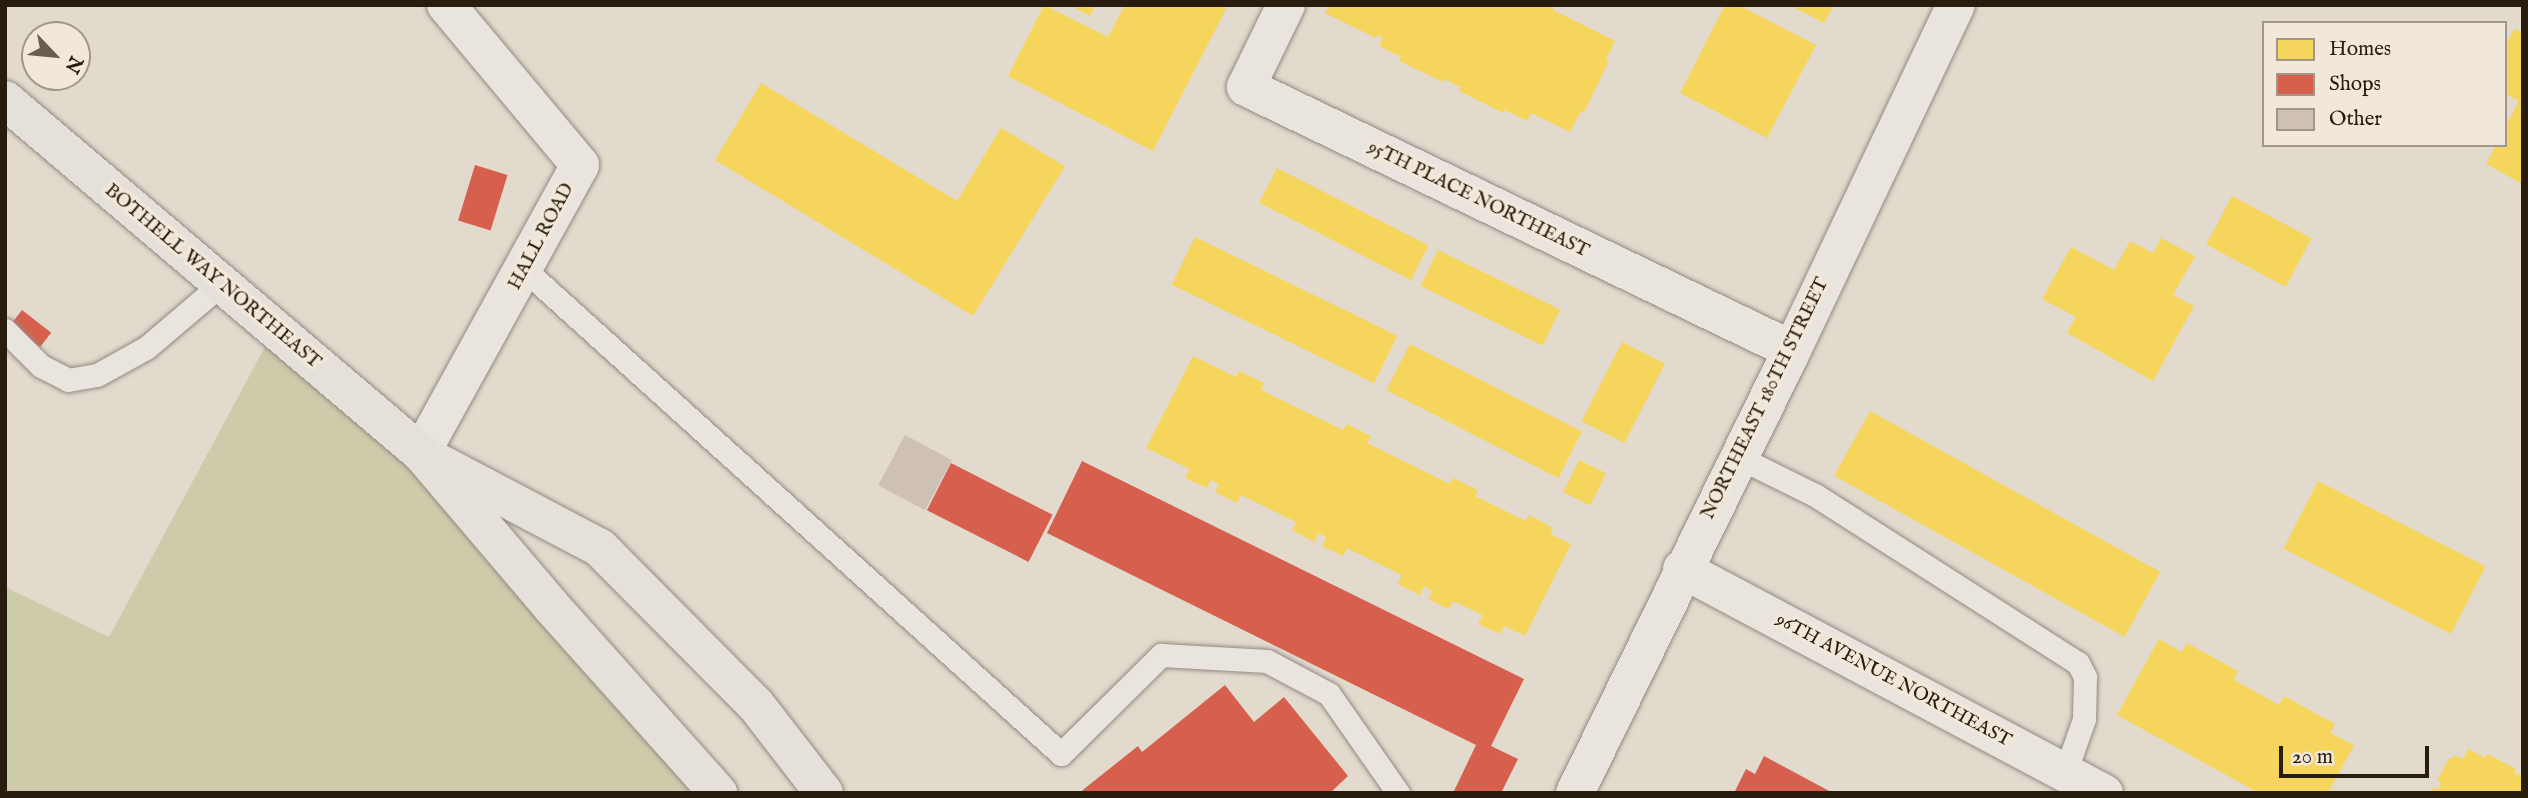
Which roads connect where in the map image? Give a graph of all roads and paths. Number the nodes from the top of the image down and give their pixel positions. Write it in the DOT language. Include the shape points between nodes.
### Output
graph roads {
  1 [pos="446,5"];
  2 [pos="1286,5"];
  3 [pos="1955,5"];
  4 [pos="5,100"];
  5 [pos="524,270"];
  6 [pos="220,285"];
  7 [pos="5,330"];
  8 [pos="1792,349"];
  9 [pos="421,453"];
  10 [pos="1738,457"];
  11 [pos="1682,569"];
  12 [pos="2066,773"];
  13 [pos="718,793"];
  14 [pos="824,793"];
  15 [pos="1398,793"];
  16 [pos="1575,793"];
  17 [pos="2105,793"];
  1 -- 5 [label="street, HALL ROAD" via="580,165"];
  2 -- 8 [label="street, 95TH PLACE NORTHEAST" via="1246,87"];
  3 -- 8 [label="street, NORTHEAST 180TH STREET"];
  4 -- 6 [label="main road, BOTHELL WAY NORTHEAST"];
  5 -- 9 [label="street, HALL ROAD"];
  5 -- 15 [label="lane" via="1061,754 1161,655 1267,661 1329,694"];
  6 -- 7 [label="lane" via="145,348 97,375 68,380 41,366"];
  6 -- 9 [label="main road, BOTHELL WAY NORTHEAST"];
  8 -- 10 [label="street, NORTHEAST 180TH STREET"];
  9 -- 13 [label="main road, BOTHELL WAY NORTHEAST"];
  9 -- 14 [label="main road, BOTHELL WAY NORTHEAST" via="600,548 756,705"];
  10 -- 11 [label="street, NORTHEAST 180TH STREET"];
  10 -- 12 [label="lane" via="1815,495 2078,663 2085,677 2084,719"];
  11 -- 12 [label="street, 96TH AVENUE NORTHEAST"];
  11 -- 16 [label="street, NORTHEAST 180TH STREET"];
  12 -- 17 [label="street, 96TH AVENUE NORTHEAST"];
}
